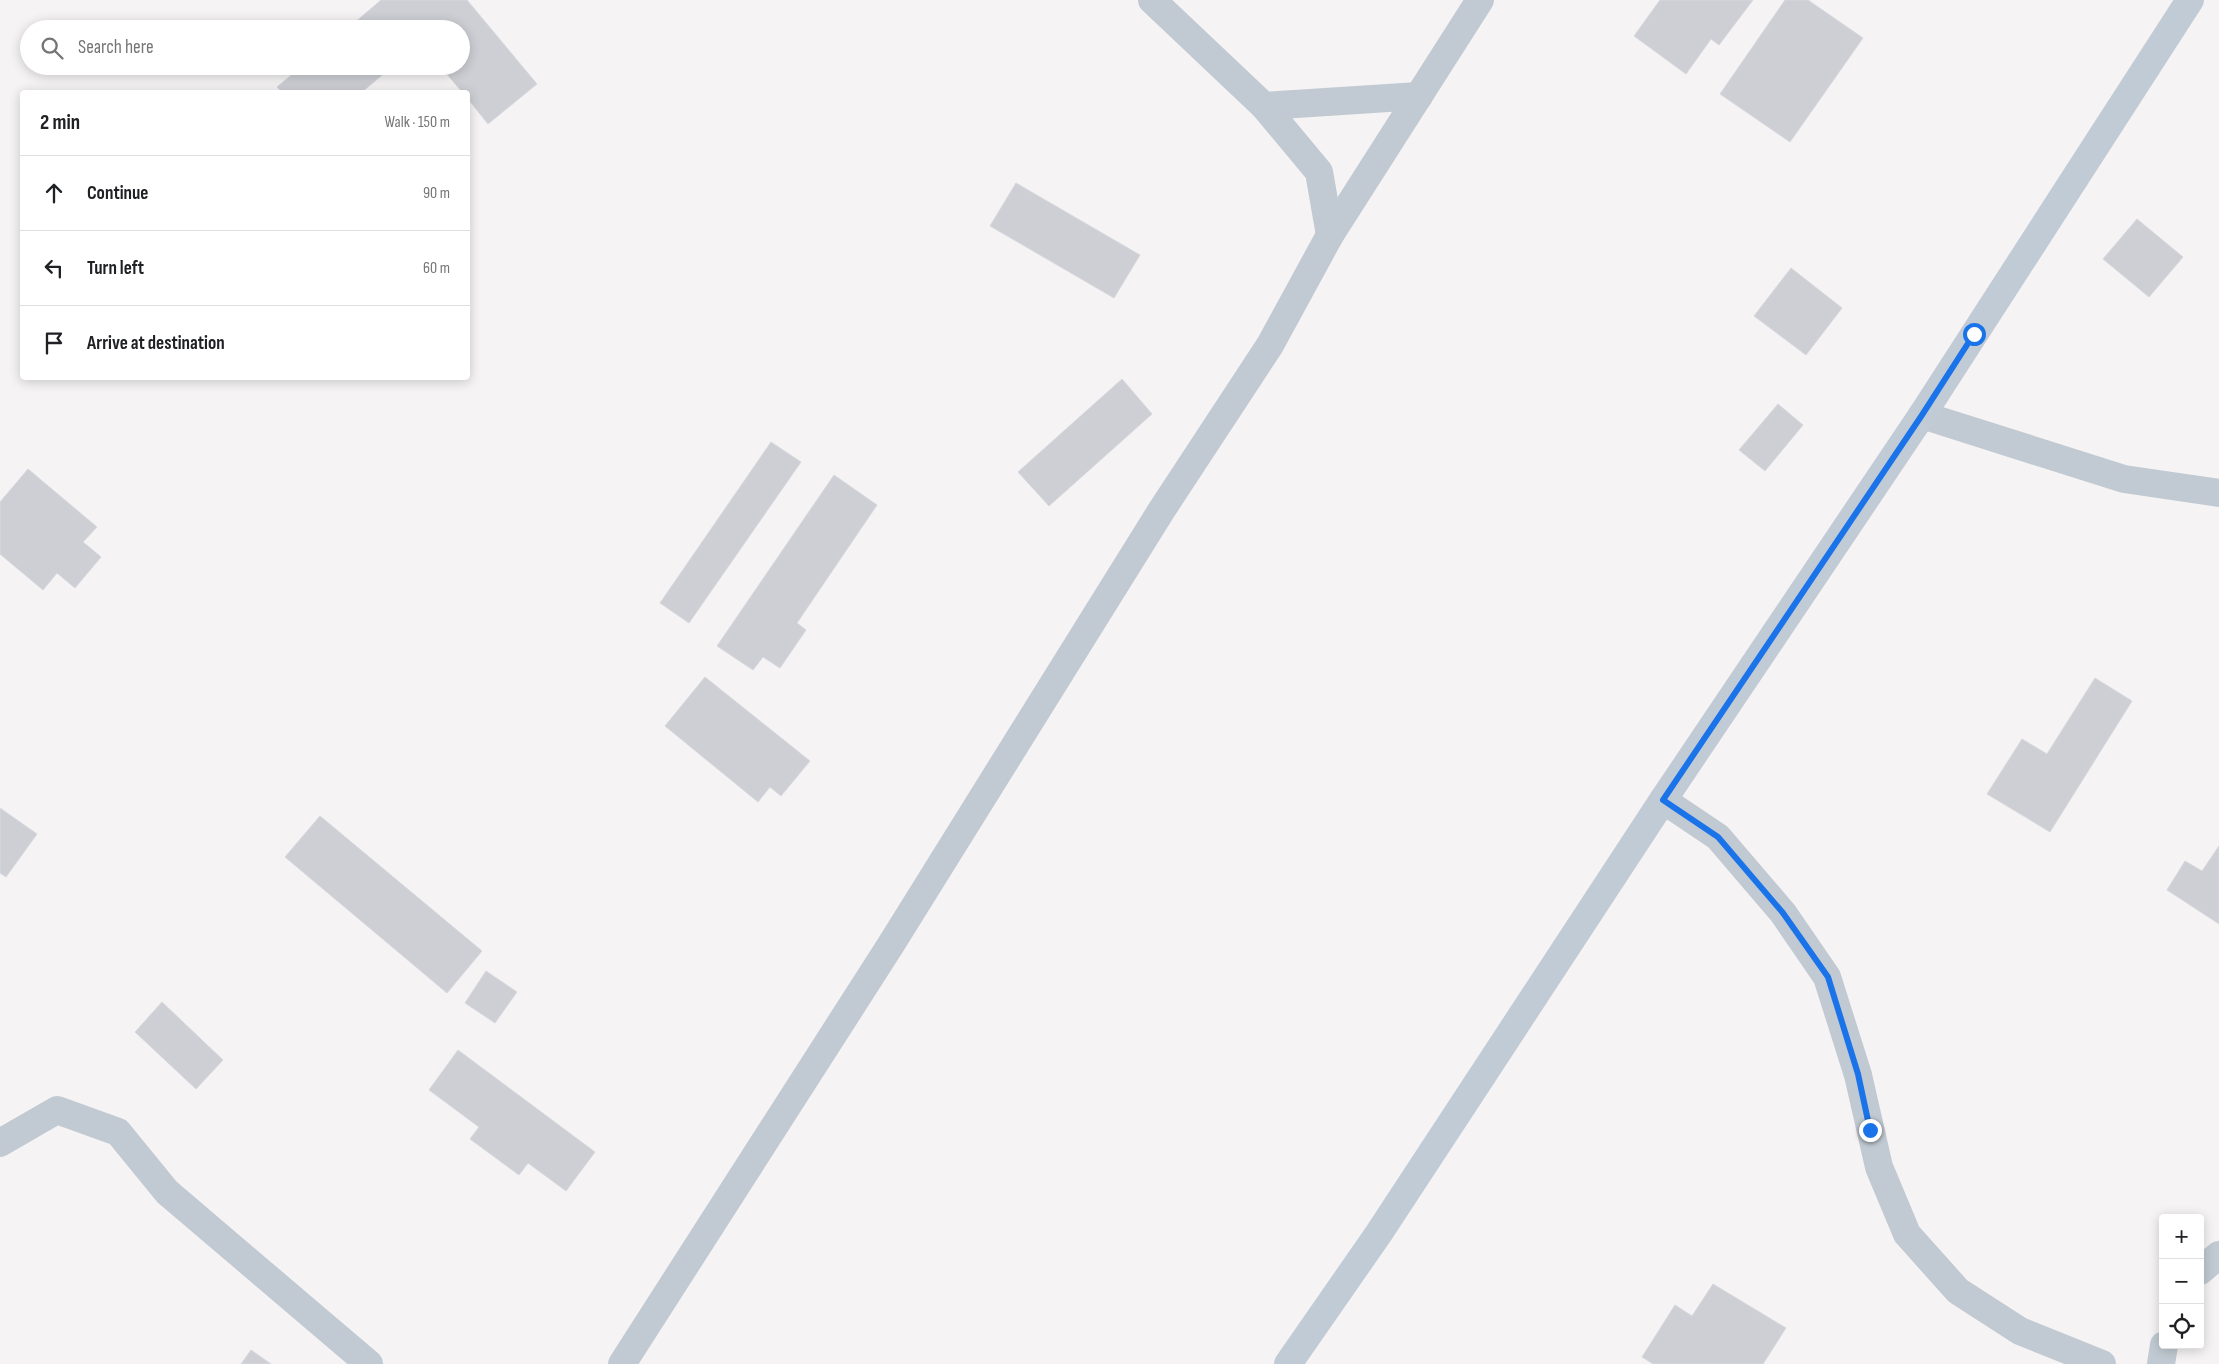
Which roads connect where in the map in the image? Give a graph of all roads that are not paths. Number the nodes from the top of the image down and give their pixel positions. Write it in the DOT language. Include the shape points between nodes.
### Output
graph roads {
  1 [pos="1152,0"];
  2 [pos="1480,0"];
  3 [pos="2190,0"];
  4 [pos="1419,96"];
  5 [pos="1264,106"];
  6 [pos="1330,235"];
  7 [pos="1922,415"];
  8 [pos="2219,493"];
  9 [pos="1663,800"];
  10 [pos="0,1143"];
  11 [pos="2219,1255"];
  12 [pos="2204,1268"];
  13 [pos="2163,1349"];
  14 [pos="369,1364"];
  15 [pos="622,1364"];
  16 [pos="1288,1364"];
  17 [pos="2102,1364"];
  18 [pos="2161,1364"];
  1 -- 5 [label="street"];
  2 -- 4 [label="street"];
  3 -- 7 [label="street"];
  4 -- 5 [label="street"];
  4 -- 6 [label="street"];
  5 -- 6 [label="street" via="1319,172"];
  6 -- 15 [label="street" via="1270,345 1161,511 890,946"];
  7 -- 8 [label="street" via="2124,479"];
  7 -- 9 [label="street"];
  9 -- 16 [label="street" via="1379,1233"];
  9 -- 17 [label="street" via="1718,837 1783,913 1828,977 1858,1074 1879,1167 1907,1234 1958,1291 2020,1332"];
  10 -- 14 [label="street" via="57,1110 118,1132 166,1192"];
  11 -- 12 [label="street"];
  13 -- 18 [label="street"];
}
